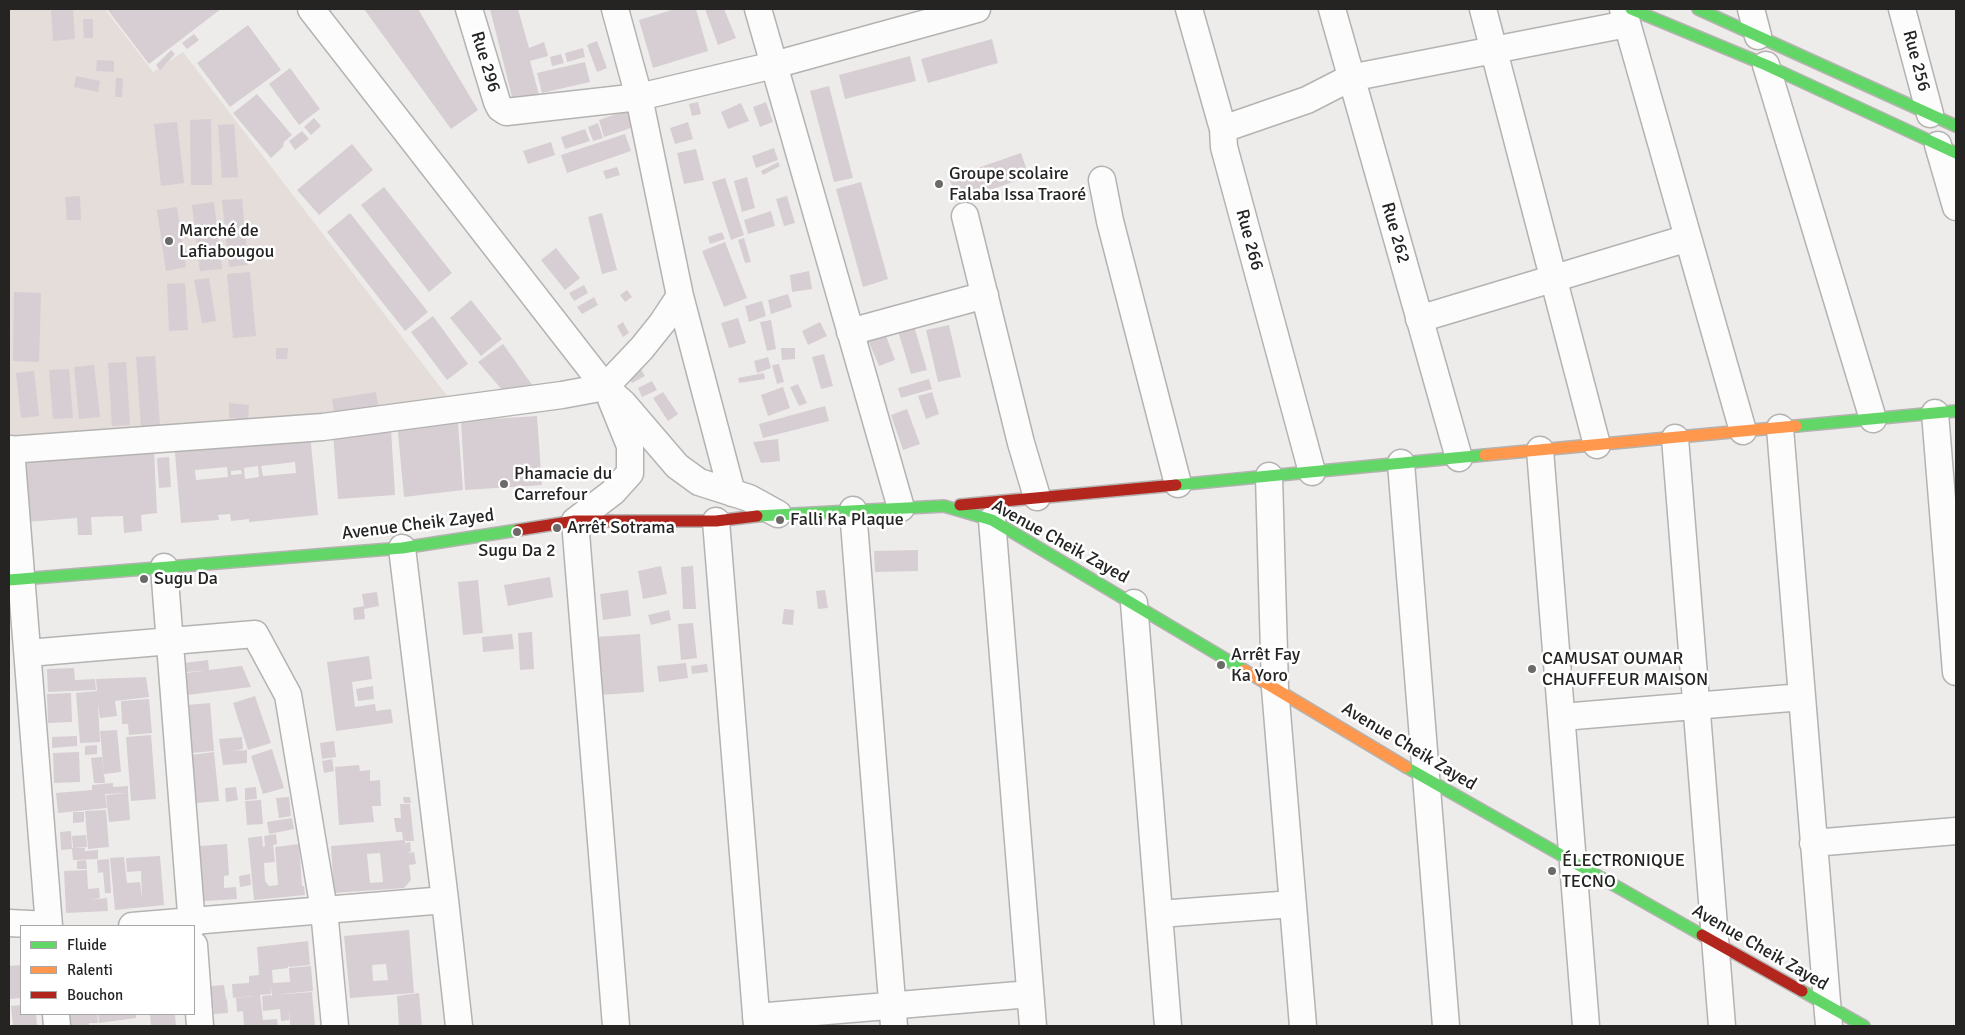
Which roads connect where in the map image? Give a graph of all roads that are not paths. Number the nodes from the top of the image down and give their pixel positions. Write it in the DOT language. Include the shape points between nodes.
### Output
graph roads {
  1 [pos="312,9"];
  2 [pos="448,9"];
  3 [pos="615,9"];
  4 [pos="758,9"];
  5 [pos="977,9"];
  6 [pos="1189,9"];
  7 [pos="1332,9"];
  8 [pos="1483,9"];
  9 [pos="1698,9"];
  10 [pos="1751,9"];
  11 [pos="1902,9"];
  12 [pos="1627,14"];
  13 [pos="471,16"];
  14 [pos="912,17"];
  15 [pos="1758,36"];
  16 [pos="1493,50"];
  17 [pos="774,65"];
  18 [pos="1766,65"];
  19 [pos="1350,78"];
  20 [pos="639,97"];
  21 [pos="1930,114"];
  22 [pos="1956,126"];
  23 [pos="1223,129"];
  24 [pos="1947,149"];
  25 [pos="1102,180"];
  26 [pos="1956,207"];
  27 [pos="965,216"];
  28 [pos="1688,238"];
  29 [pos="1554,279"];
  30 [pos="985,295"];
  31 [pos="680,296"];
  32 [pos="1419,319"];
  33 [pos="850,332"];
  34 [pos="605,387"];
  35 [pos="1946,412"];
  36 [pos="1873,419"];
  37 [pos="1780,428"];
  38 [pos="1743,431"];
  39 [pos="1675,438"];
  40 [pos="1597,445"];
  41 [pos="10,450"];
  42 [pos="1540,450"];
  43 [pos="1459,458"];
  44 [pos="1401,463"];
  45 [pos="1312,472"];
  46 [pos="1269,476"];
  47 [pos="1178,484"];
  48 [pos="732,493"];
  49 [pos="1038,497"];
  50 [pos="944,506"];
  51 [pos="901,508"];
  52 [pos="852,510"];
  53 [pos="778,514"];
  54 [pos="992,520"];
  55 [pos="575,521"];
  56 [pos="716,521"];
  57 [pos="402,548"];
  58 [pos="164,567"];
  59 [pos="15,579"];
  60 [pos="1134,603"];
  61 [pos="170,642"];
  62 [pos="28,653"];
  63 [pos="1956,672"];
  64 [pos="1275,688"];
  65 [pos="1802,697"];
  66 [pos="1696,706"];
  67 [pos="1562,718"];
  68 [pos="1427,780"];
  69 [pos="1956,831"];
  70 [pos="1814,843"];
  71 [pos="1573,862"];
  72 [pos="446,900"];
  73 [pos="1293,904"];
  74 [pos="324,910"];
  75 [pos="1159,914"];
  76 [pos="9,923"];
  77 [pos="49,925"];
  78 [pos="193,925"];
  79 [pos="195,931"];
  80 [pos="1715,942"];
  81 [pos="195,958"];
  82 [pos="1030,994"];
  83 [pos="893,1016"];
  84 [pos="1828,1016"];
  85 [pos="756,1021"];
  86 [pos="200,1026"];
  87 [pos="335,1026"];
  88 [pos="459,1026"];
  89 [pos="616,1026"];
  90 [pos="1033,1026"];
  91 [pos="1168,1026"];
  92 [pos="1303,1026"];
  93 [pos="1442,1026"];
  94 [pos="1586,1026"];
  95 [pos="1722,1026"];
  96 [pos="1864,1026"];
  1 -- 34 [label="street"];
  2 -- 13 [label="street"];
  3 -- 20 [label="street"];
  4 -- 17 [label="street"];
  5 -- 14 [label="street"];
  6 -- 23 [label="street, Rue 266"];
  7 -- 19 [label="street, Rue 262"];
  8 -- 16 [label="street"];
  9 -- 15 [label="street"];
  10 -- 15 [label="street"];
  11 -- 21 [label="street, Rue 256"];
  12 -- 16 [label="street"];
  12 -- 18 [label="street"];
  12 -- 28 [label="street"];
  13 -- 20 [label="street, Rue 296" via="497,102 506,112"];
  14 -- 17 [label="street"];
  15 -- 21 [label="street"];
  16 -- 19 [label="street"];
  16 -- 29 [label="street"];
  17 -- 20 [label="street"];
  17 -- 33 [label="street"];
  18 -- 24 [label="street"];
  18 -- 36 [label="street"];
  19 -- 23 [label="street" via="1306,100"];
  19 -- 32 [label="street, Rue 262"];
  20 -- 31 [label="street"];
  21 -- 22 [label="street"];
  23 -- 45 [label="street, Rue 266" via="1227,156"];
  24 -- 26 [label="street"];
  25 -- 47 [label="street"];
  27 -- 30 [label="street"];
  28 -- 29 [label="street"];
  28 -- 38 [label="street"];
  29 -- 32 [label="street"];
  29 -- 40 [label="street"];
  30 -- 33 [label="street"];
  30 -- 49 [label="street"];
  31 -- 34 [label="street" via="642,348"];
  31 -- 48 [label="street"];
  32 -- 43 [label="street, Rue 262"];
  33 -- 51 [label="street"];
  34 -- 41 [label="street" via="323,427"];
  34 -- 48 [label="street" via="623,403 677,466 699,482"];
  34 -- 55 [label="street" via="630,446 630,473 613,492"];
  35 -- 36 [label="street"];
  35 -- 63 [label="street"];
  36 -- 37 [label="street"];
  37 -- 38 [label="street"];
  37 -- 65 [label="street"];
  38 -- 39 [label="street"];
  39 -- 40 [label="street"];
  39 -- 66 [label="street"];
  40 -- 42 [label="street"];
  41 -- 59 [label="street"];
  42 -- 43 [label="street"];
  42 -- 67 [label="street"];
  43 -- 44 [label="street"];
  44 -- 45 [label="street"];
  44 -- 68 [label="street"];
  45 -- 46 [label="street"];
  46 -- 47 [label="street"];
  46 -- 64 [label="street"];
  47 -- 49 [label="street"];
  48 -- 53 [label="street" via="749,498"];
  49 -- 50 [label="street"];
  50 -- 51 [label="street, Avenue Cheik Zayed"];
  50 -- 54 [label="street, Avenue Cheik Zayed"];
  51 -- 52 [label="street, Avenue Cheik Zayed"];
  52 -- 53 [label="street, Avenue Cheik Zayed"];
  52 -- 83 [label="street"];
  53 -- 56 [label="street, Avenue Cheik Zayed"];
  54 -- 60 [label="street, Avenue Cheik Zayed"];
  54 -- 82 [label="street"];
  55 -- 56 [label="street, Avenue Cheik Zayed"];
  55 -- 57 [label="street, Avenue Cheik Zayed"];
  55 -- 89 [label="street"];
  56 -- 85 [label="street"];
  57 -- 58 [label="street, Avenue Cheik Zayed"];
  57 -- 72 [label="street"];
  58 -- 59 [label="street, Avenue Cheik Zayed"];
  58 -- 61 [label="street"];
  59 -- 62 [label="street"];
  60 -- 64 [label="street, Avenue Cheik Zayed"];
  60 -- 75 [label="street"];
  61 -- 62 [label="street"];
  61 -- 74 [label="street" via="255,634 288,695"];
  61 -- 78 [label="street"];
  62 -- 77 [label="street"];
  64 -- 68 [label="street, Avenue Cheik Zayed"];
  64 -- 73 [label="street"];
  65 -- 66 [label="street"];
  65 -- 70 [label="street"];
  66 -- 67 [label="street"];
  66 -- 80 [label="street"];
  67 -- 71 [label="street"];
  68 -- 71 [label="street, Avenue Cheik Zayed"];
  68 -- 93 [label="street"];
  69 -- 70 [label="street"];
  70 -- 84 [label="street"];
  71 -- 80 [label="street, Avenue Cheik Zayed"];
  71 -- 94 [label="street"];
  72 -- 74 [label="street"];
  72 -- 88 [label="street"];
  73 -- 75 [label="street"];
  73 -- 92 [label="street"];
  74 -- 79 [label="street"];
  74 -- 87 [label="street"];
  75 -- 91 [label="street"];
  76 -- 77 [label="street"];
  80 -- 84 [label="street, Avenue Cheik Zayed"];
  80 -- 95 [label="street"];
  81 -- 86 [label="street"];
  82 -- 83 [label="street"];
  82 -- 90 [label="street"];
  83 -- 85 [label="street"];
  84 -- 96 [label="street, Avenue Cheik Zayed"];
}
